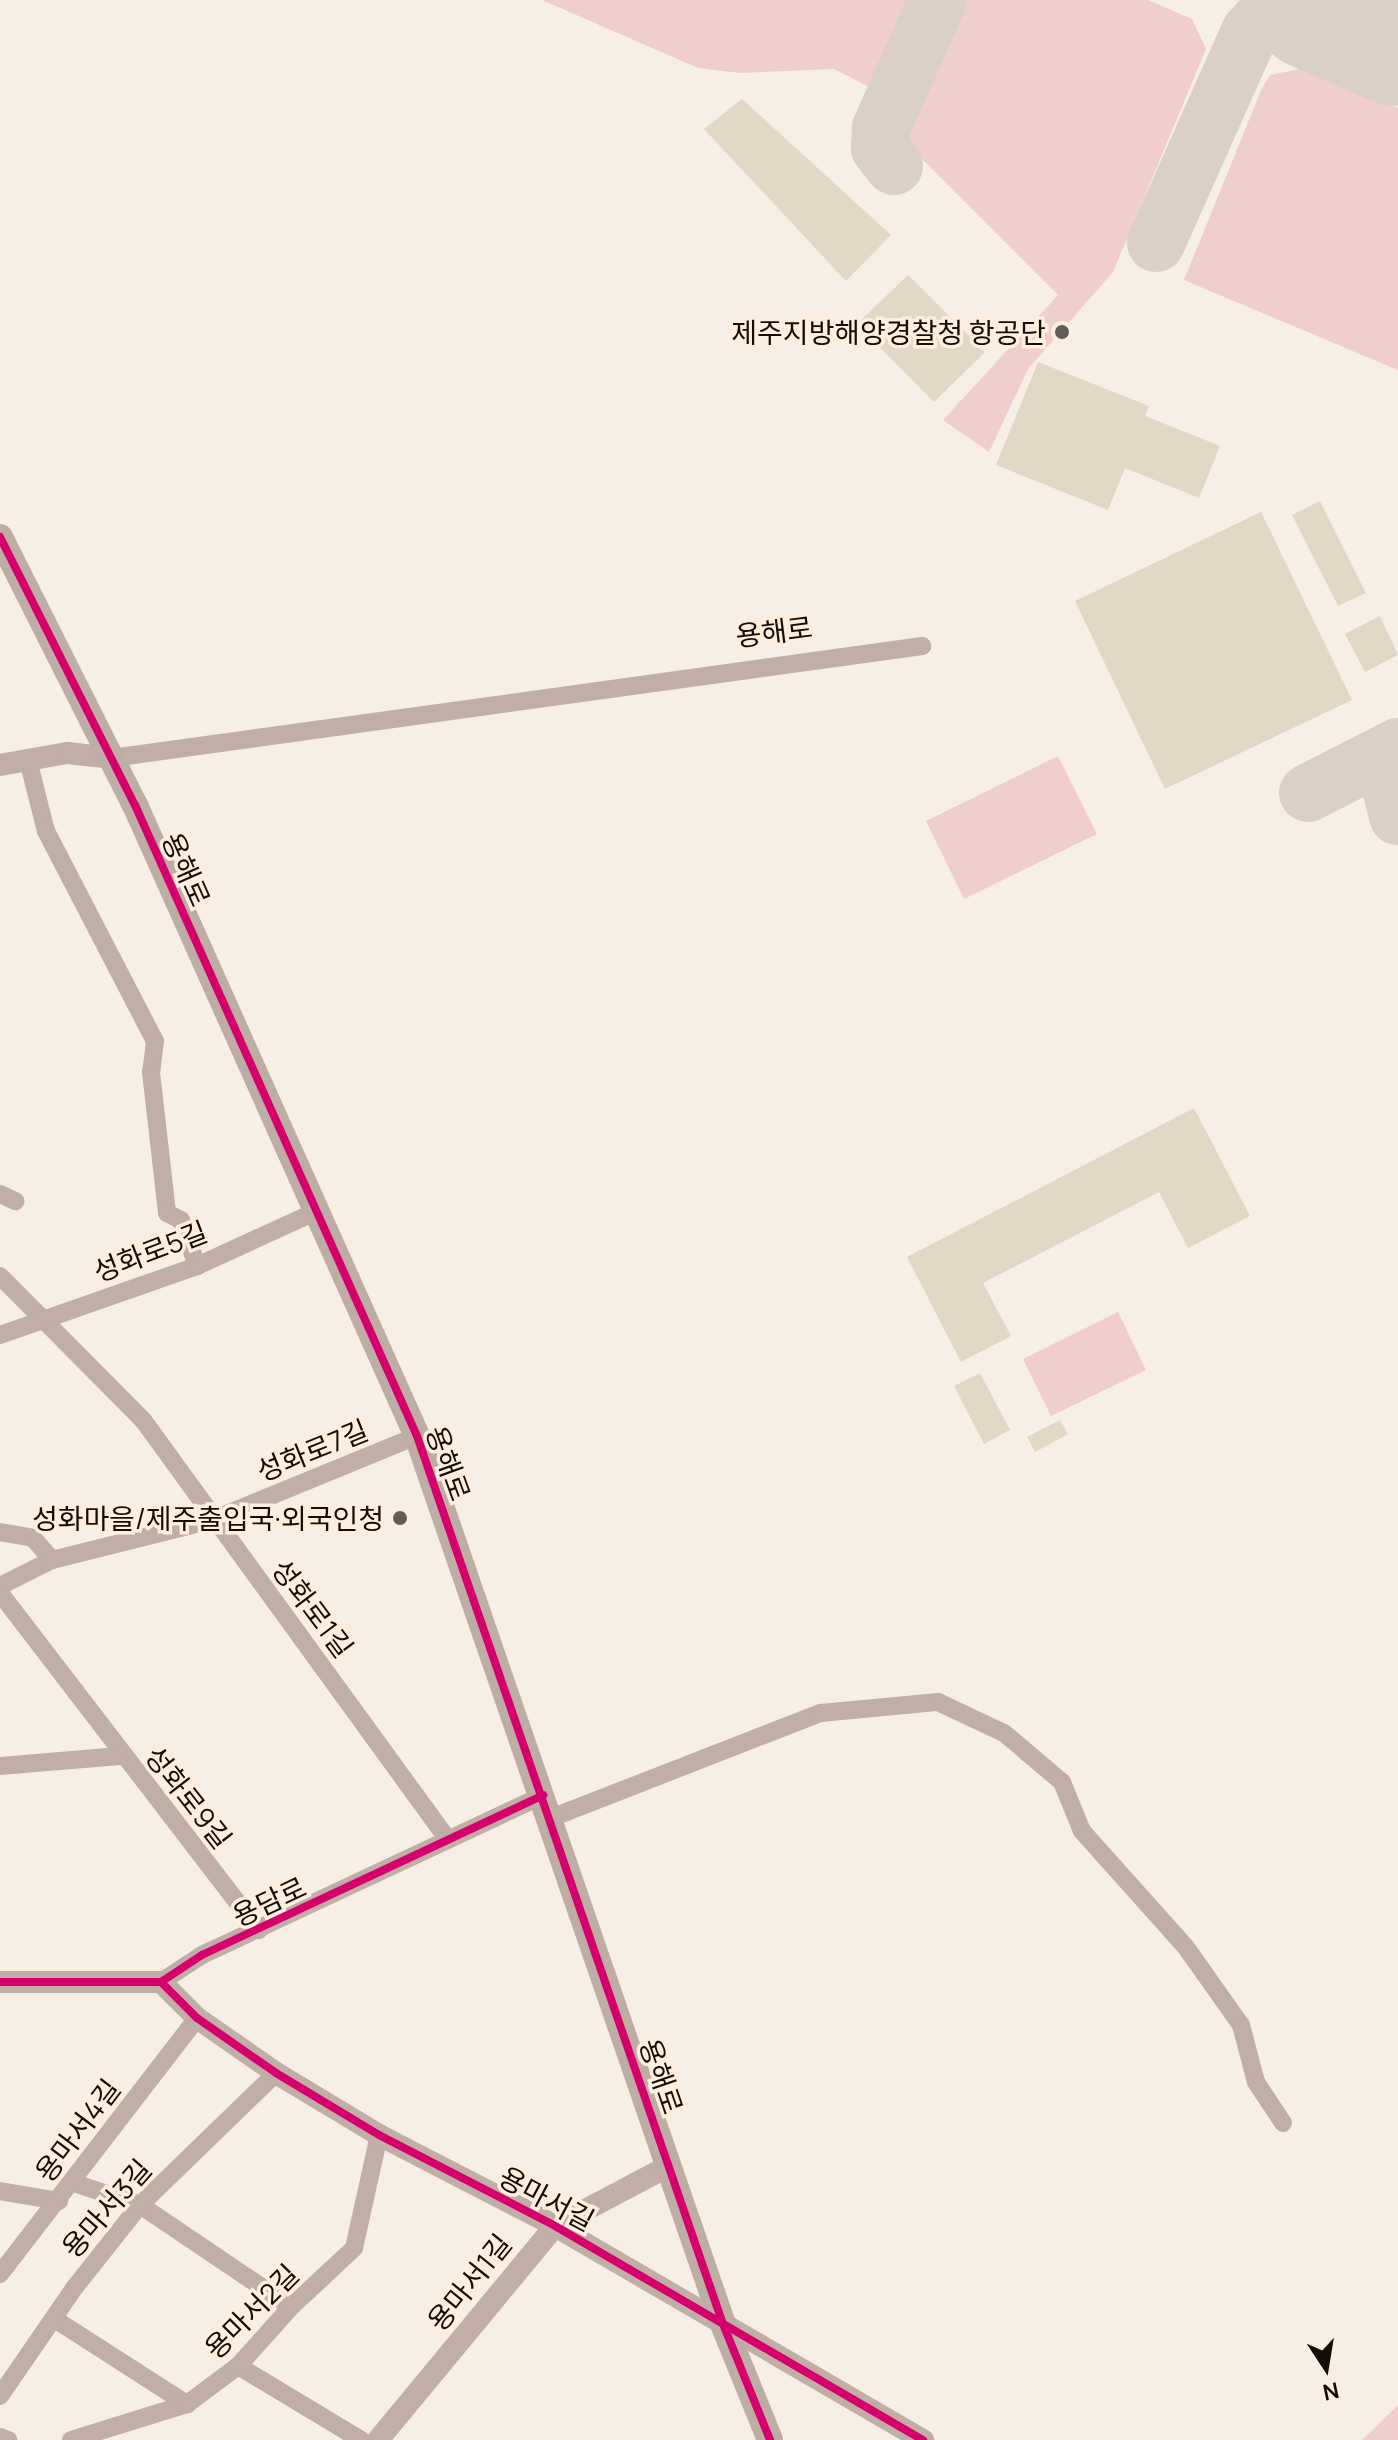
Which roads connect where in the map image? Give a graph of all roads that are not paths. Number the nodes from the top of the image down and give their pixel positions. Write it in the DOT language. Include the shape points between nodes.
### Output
graph roads {
  1 [pos="0,537"];
  2 [pos="922,646"];
  3 [pos="112,758"];
  4 [pos="28,760"];
  5 [pos="0,765"];
  6 [pos="317,1211"];
  7 [pos="197,1266"];
  8 [pos="0,1276"];
  9 [pos="47,1320"];
  10 [pos="0,1335"];
  11 [pos="417,1436"];
  12 [pos="212,1520"];
  13 [pos="0,1532"];
  14 [pos="52,1560"];
  15 [pos="0,1586"];
  16 [pos="0,1593"];
  17 [pos="120,1756"];
  18 [pos="0,1766"];
  19 [pos="547,1807"];
  20 [pos="446,1837"];
  21 [pos="259,1930"];
  22 [pos="0,1982"];
  23 [pos="161,1982"];
  24 [pos="197,2018"];
  25 [pos="276,2073"];
  26 [pos="1283,2123"];
  27 [pos="379,2135"];
  28 [pos="669,2166"];
  29 [pos="74,2183"];
  30 [pos="0,2191"];
  31 [pos="59,2201"];
  32 [pos="140,2205"];
  33 [pos="555,2226"];
  34 [pos="0,2274"];
  35 [pos="291,2307"];
  36 [pos="56,2320"];
  37 [pos="723,2324"];
  38 [pos="238,2366"];
  39 [pos="0,2396"];
  40 [pos="187,2404"];
  41 [pos="0,2437"];
  42 [pos="8,2440"];
  43 [pos="71,2440"];
  44 [pos="361,2440"];
  45 [pos="378,2440"];
  46 [pos="770,2440"];
  47 [pos="923,2440"];
  1 -- 3 [label="main road, 용해로"];
  2 -- 3 [label="street, 용해로"];
  3 -- 4 [label="street" via="67,753"];
  3 -- 6 [label="main road, 용해로"];
  4 -- 5 [label="street"];
  4 -- 7 [label="street" via="46,831 155,1041 151,1072 167,1213 181,1220"];
  6 -- 7 [label="street, 성화로5길"];
  6 -- 11 [label="main road, 용해로"];
  7 -- 9 [label="street, 성화로5길"];
  8 -- 9 [label="street, 성화로1길"];
  9 -- 10 [label="street, 성화로5길"];
  9 -- 12 [label="street, 성화로1길" via="143,1420"];
  11 -- 12 [label="street, 성화로7길"];
  11 -- 19 [label="main road, 용해로"];
  12 -- 14 [label="street, 성화로7길"];
  12 -- 20 [label="street, 성화로1길"];
  13 -- 14 [label="street" via="33,1538"];
  14 -- 15 [label="street, 성화로7길"];
  16 -- 17 [label="street"];
  17 -- 18 [label="street, 성화로9길"];
  17 -- 21 [label="street, 성화로9길"];
  19 -- 20 [label="street, 용담로"];
  19 -- 26 [label="street, 용담로" via="821,1713 938,1702 1004,1733 1062,1782 1082,1831 1185,1946 1241,2025 1256,2082"];
  19 -- 28 [label="main road, 용해로"];
  20 -- 21 [label="street, 용담로"];
  21 -- 23 [label="street, 용담로" via="202,1955"];
  22 -- 23 [label="street"];
  23 -- 24 [label="street, 용마서길"];
  24 -- 25 [label="street, 용마서길"];
  24 -- 29 [label="street, 용마서4길"];
  25 -- 27 [label="street, 용마서길"];
  25 -- 32 [label="street, 용마서3길"];
  27 -- 33 [label="street, 용마서길"];
  27 -- 35 [label="street, 용마서2길" via="354,2248"];
  28 -- 33 [label="street, 용마서1길"];
  28 -- 37 [label="main road, 용해로"];
  29 -- 31 [label="street, 용마서4길"];
  29 -- 32 [label="street"];
  30 -- 31 [label="street"];
  31 -- 34 [label="street, 용마서4길"];
  32 -- 35 [label="street"];
  32 -- 36 [label="street, 용마서3길" via="75,2287"];
  33 -- 37 [label="street, 용마서길"];
  33 -- 45 [label="street, 용마서1길"];
  35 -- 38 [label="street, 용마서2길"];
  36 -- 39 [label="street, 용마서3길"];
  36 -- 40 [label="street"];
  37 -- 46 [label="main road, 용해로"];
  37 -- 47 [label="street, 용마서길"];
  38 -- 40 [label="street, 용마서2길"];
  38 -- 44 [label="street"];
  40 -- 43 [label="street, 용마서2길"];
  41 -- 42 [label="street"];
}
